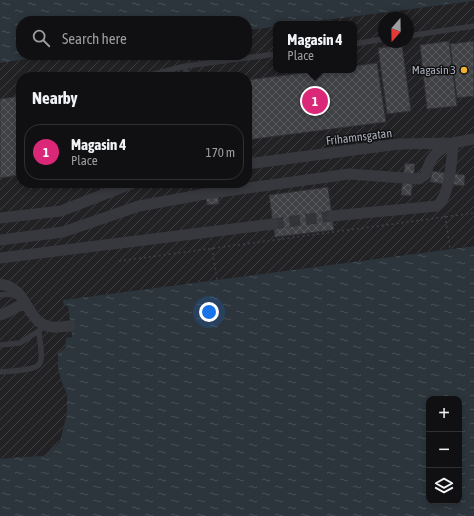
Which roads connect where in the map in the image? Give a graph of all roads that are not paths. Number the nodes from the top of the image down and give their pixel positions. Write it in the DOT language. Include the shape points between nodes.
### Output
graph roads {
  1 [pos="474,26"];
  2 [pos="414,35"];
  3 [pos="378,40"];
  4 [pos="357,44"];
  5 [pos="273,54"];
  6 [pos="252,57"];
  7 [pos="230,60"];
  8 [pos="185,66"];
  9 [pos="162,72"];
  10 [pos="186,72"];
  11 [pos="474,139"];
  12 [pos="453,142"];
  13 [pos="252,163"];
  14 [pos="252,187"];
  15 [pos="117,188"];
  16 [pos="248,188"];
  17 [pos="332,216"];
  18 [pos="0,218"];
  19 [pos="273,224"];
  20 [pos="0,240"];
  21 [pos="0,258"];
  22 [pos="0,284"];
  23 [pos="0,295"];
  24 [pos="26,304"];
  25 [pos="0,316"];
  26 [pos="70,326"];
  27 [pos="43,329"];
  28 [pos="0,345"];
  29 [pos="0,372"];
  1 -- 2 [label="lane"];
  3 -- 4 [label="lane"];
  5 -- 6 [label="lane"];
  7 -- 8 [label="lane"];
  8 -- 9 [label="lane"];
  8 -- 10 [label="lane"];
  11 -- 12 [label="street, Frihamnsgatan"];
  12 -- 13 [label="street, Frihamnsgatan" via="399,144"];
  12 -- 14 [label="street" via="441,148 430,160 425,176 419,179 349,174"];
  12 -- 17 [label="street" via="449,178 442,203 437,206"];
  15 -- 18 [label="street" via="61,211"];
  16 -- 20 [label="street" via="139,206 63,232"];
  19 -- 21 [label="street"];
  22 -- 24 [label="street" via="15,289"];
  23 -- 24 [label="lane" via="17,296"];
  24 -- 25 [label="street" via="20,304"];
  24 -- 27 [label="street"];
  26 -- 27 [label="street"];
  27 -- 28 [label="lane" via="20,343"];
  27 -- 29 [label="lane" via="41,362 38,366"];
}
